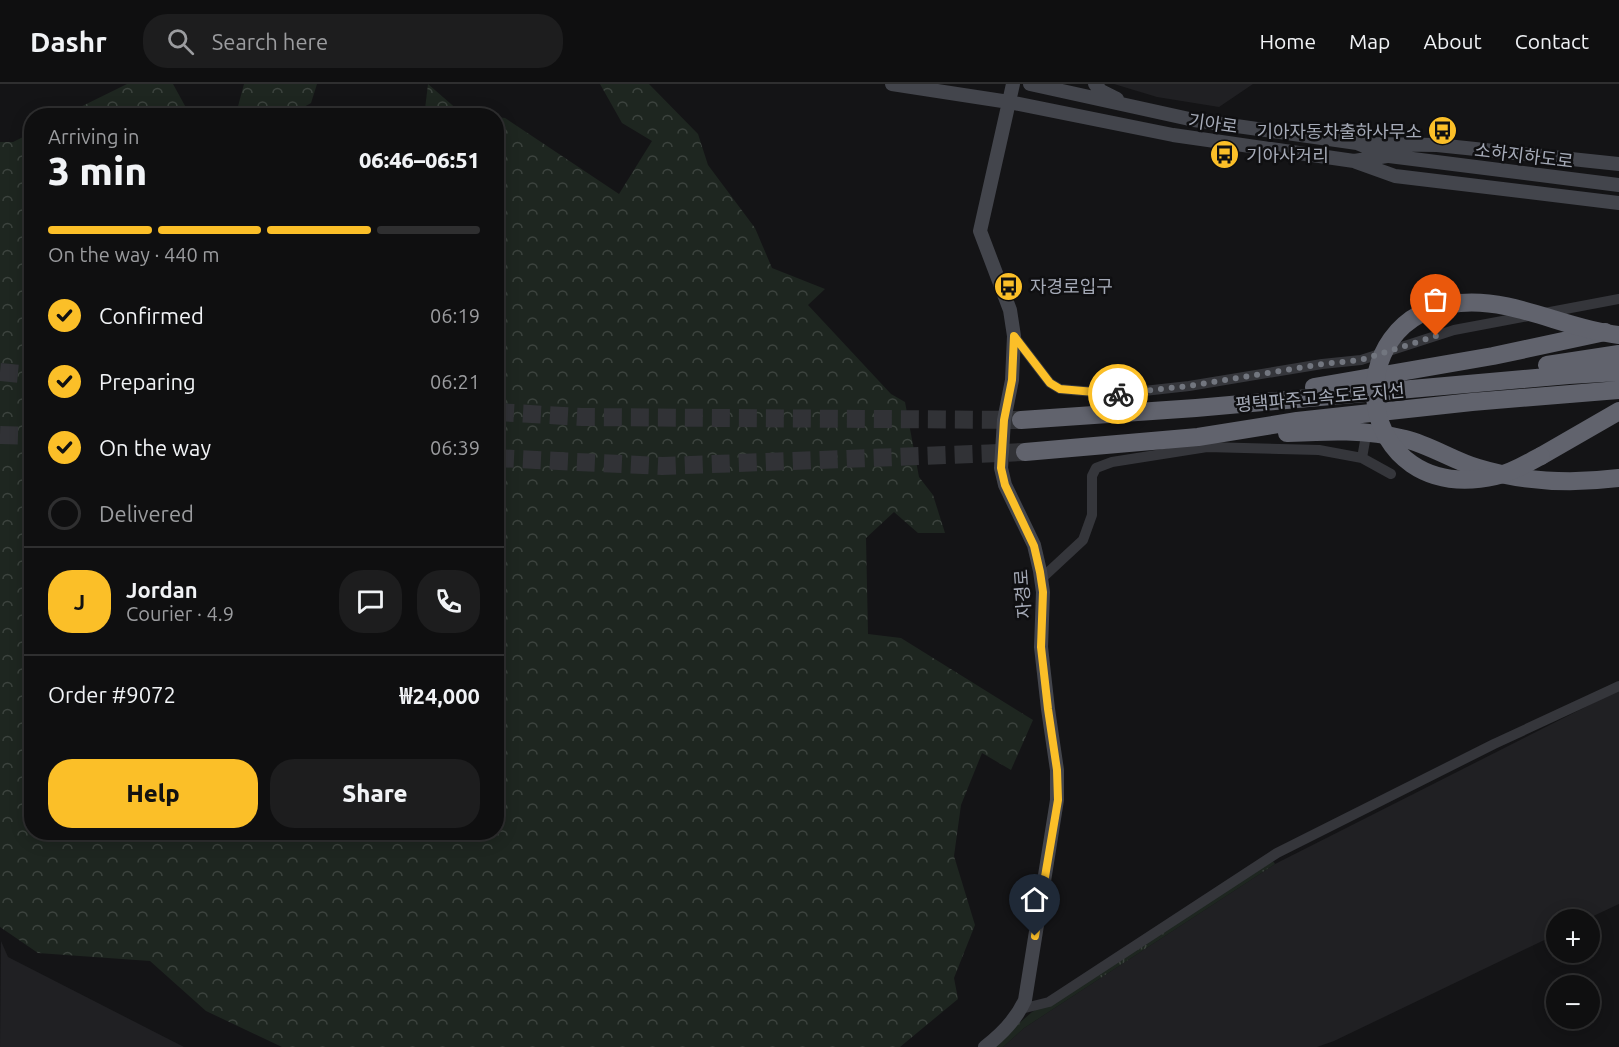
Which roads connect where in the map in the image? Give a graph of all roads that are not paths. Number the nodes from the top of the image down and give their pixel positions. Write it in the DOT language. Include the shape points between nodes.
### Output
graph roads {
  1 [pos="892,84"];
  2 [pos="1013,84"];
  3 [pos="1030,84"];
  4 [pos="1095,84"];
  5 [pos="1009,102"];
  6 [pos="1132,107"];
  7 [pos="1358,144"];
  8 [pos="1389,156"];
  9 [pos="1354,161"];
  10 [pos="1619,164"];
  11 [pos="1619,185"];
  12 [pos="1619,203"];
  13 [pos="1619,299"];
  14 [pos="1619,330"];
  15 [pos="1619,335"];
  16 [pos="1014,336"];
  17 [pos="1619,354"];
  18 [pos="1619,372"];
  19 [pos="1467,385"];
  20 [pos="1619,390"];
  21 [pos="1196,408"];
  22 [pos="1619,411"];
  23 [pos="1021,420"];
  24 [pos="1198,437"];
  25 [pos="1365,441"];
  26 [pos="1025,452"];
  27 [pos="1362,458"];
  28 [pos="1391,474"];
  29 [pos="1619,478"];
  30 [pos="1041,579"];
  31 [pos="1619,686"];
  32 [pos="1021,1008"];
  33 [pos="985,1047"];
  1 -- 5 [label="main road, 기아로"];
  2 -- 5 [label="main road"];
  3 -- 6 [label="main road, 기아로"];
  4 -- 6 [label="main road"];
  5 -- 9 [label="main road, 기아로" via="1173,135"];
  5 -- 16 [label="main road, 자경로" via="980,231 1010,310"];
  6 -- 7 [label="main road, 기아로"];
  7 -- 8 [label="main road, 기아로"];
  7 -- 10 [label="main road" via="1437,145"];
  8 -- 9 [label="main road, 기아로"];
  8 -- 11 [label="main road, 소하지하도로"];
  9 -- 12 [label="main road" via="1395,176"];
  13 -- 16 [label="street" via="1454,330 1360,366 1322,364 1117,394 1060,389 1050,383"];
  14 -- 21 [label="highway"];
  15 -- 22 [label="highway, bridge" via="1499,304 1464,302 1438,306 1424,312 1387,345 1376,372 1374,396 1377,415 1392,446 1432,475 1462,480 1507,473"];
  16 -- 30 [label="main road, 자경로" via="1001,468 1034,546"];
  17 -- 19 [label="highway" via="1497,373"];
  18 -- 19 [label="highway, 평택파주고속도로 지선"];
  19 -- 21 [label="highway, 평택파주고속도로 지선"];
  20 -- 24 [label="highway, 평택파주고속도로 지선" via="1297,421"];
  21 -- 23 [label="highway, 평택파주고속도로 지선"];
  24 -- 26 [label="highway, 평택파주고속도로 지선"];
  24 -- 29 [label="highway" via="1375,433 1408,440 1478,468 1520,477 1556,482"];
  25 -- 27 [label="street"];
  27 -- 28 [label="street"];
  27 -- 30 [label="street" via="1319,450 1207,447 1096,468 1092,476 1092,514 1083,540"];
  30 -- 32 [label="main road, 자경로" via="1041,647 1058,800"];
  31 -- 32 [label="street" via="1277,853 1049,1002"];
  32 -- 33 [label="main road, 자경로" via="1018,1016"];
}
